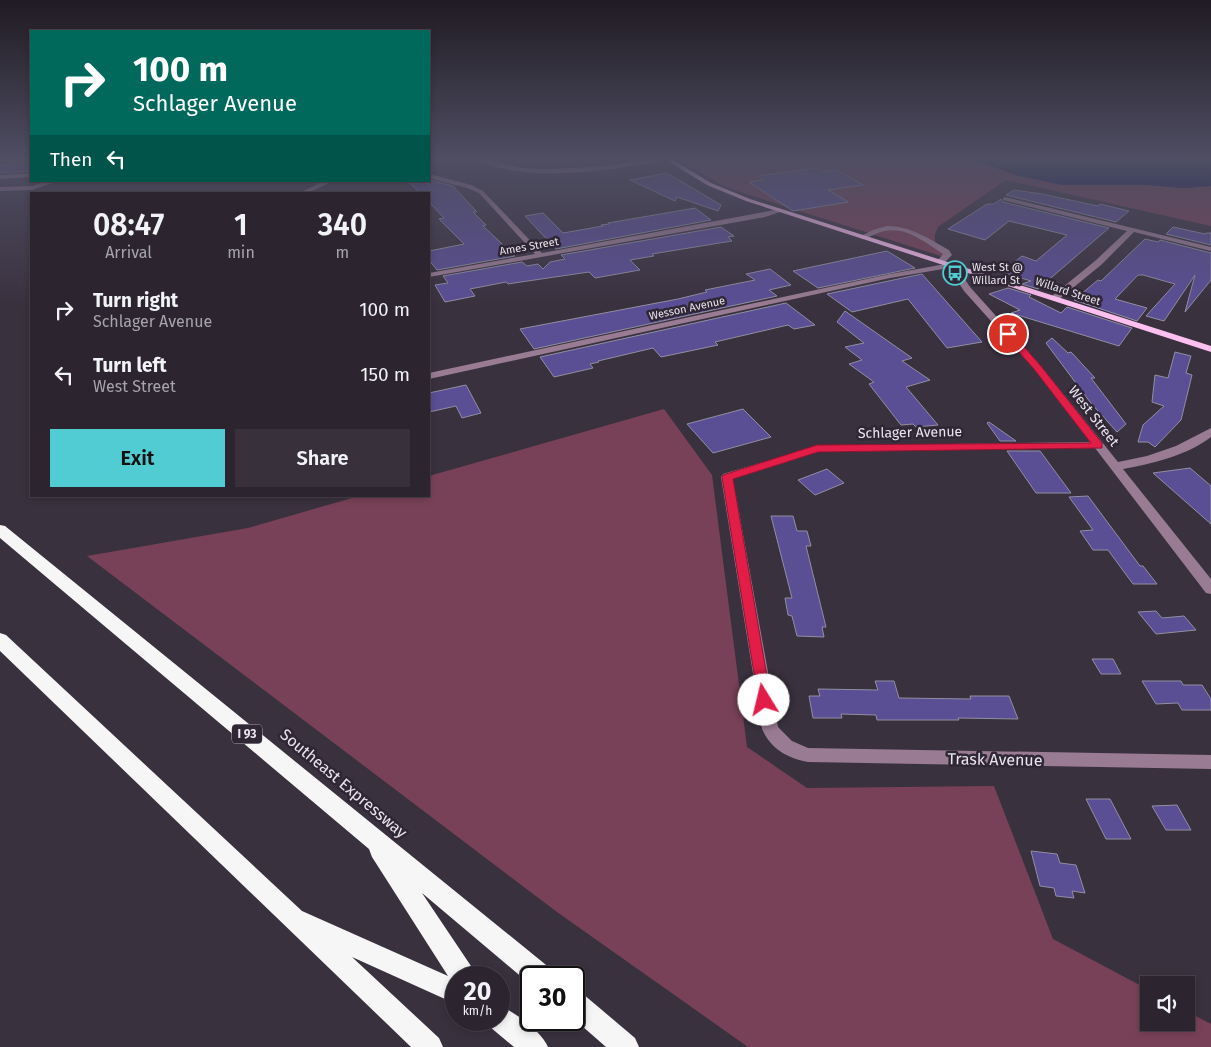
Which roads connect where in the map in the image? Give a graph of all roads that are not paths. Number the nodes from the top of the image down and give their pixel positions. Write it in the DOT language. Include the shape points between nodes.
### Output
graph roads {
  1 [pos="495,207"];
  2 [pos="769,207"];
  3 [pos="1037,207"];
  4 [pos="780,211"];
  5 [pos="1132,230"];
  6 [pos="863,237"];
  7 [pos="1211,249"];
  8 [pos="540,255"];
  9 [pos="946,263"];
  10 [pos="430,275"];
  11 [pos="1055,298"];
  12 [pos="1210,347"];
  13 [pos="430,376"];
  14 [pos="1211,431"];
  15 [pos="1098,446"];
  16 [pos="1115,466"];
  17 [pos="0,530"];
  18 [pos="1211,589"];
  19 [pos="0,640"];
  20 [pos="781,743"];
  21 [pos="1211,762"];
  22 [pos="371,836"];
  23 [pos="293,917"];
  24 [pos="456,966"];
  25 [pos="528,966"];
  26 [pos="445,987"];
  27 [pos="585,1012"];
  28 [pos="510,1028"];
  29 [pos="510,1029"];
  30 [pos="430,1047"];
  31 [pos="529,1047"];
  32 [pos="535,1047"];
  33 [pos="626,1047"];
  1 -- 8 [label="street"];
  2 -- 4 [label="main road, Willard Street"];
  3 -- 5 [label="street"];
  4 -- 6 [label="main road, Willard Street"];
  4 -- 8 [label="street, Ames Street"];
  5 -- 7 [label="street"];
  5 -- 11 [label="street"];
  6 -- 9 [label="main road, Willard Street"];
  6 -- 9 [label="street, West Street" via="878,229 904,229 946,252"];
  8 -- 10 [label="street, Ames Street"];
  9 -- 11 [label="main road, Willard Street"];
  9 -- 13 [label="street, Wesson Avenue"];
  9 -- 15 [label="street, West Street" via="1037,367"];
  11 -- 12 [label="main road, Willard Street"];
  14 -- 16 [label="street" via="1192,444 1135,463"];
  15 -- 16 [label="street, West Street"];
  15 -- 20 [label="street, Schlager Avenue" via="817,448 727,477 767,719 774,737"];
  16 -- 18 [label="street, West Street"];
  17 -- 22 [label="highway, Southeast Expressway / I 93"];
  19 -- 23 [label="highway"];
  20 -- 21 [label="street, Trask Avenue" via="799,754 808,755"];
  22 -- 24 [label="highway, I 93"];
  22 -- 25 [label="highway, Southeast Expressway / I 93"];
  23 -- 26 [label="highway"];
  23 -- 30 [label="highway"];
  27 -- 33 [label="highway"];
  28 -- 32 [label="highway"];
  29 -- 31 [label="highway"];
}
